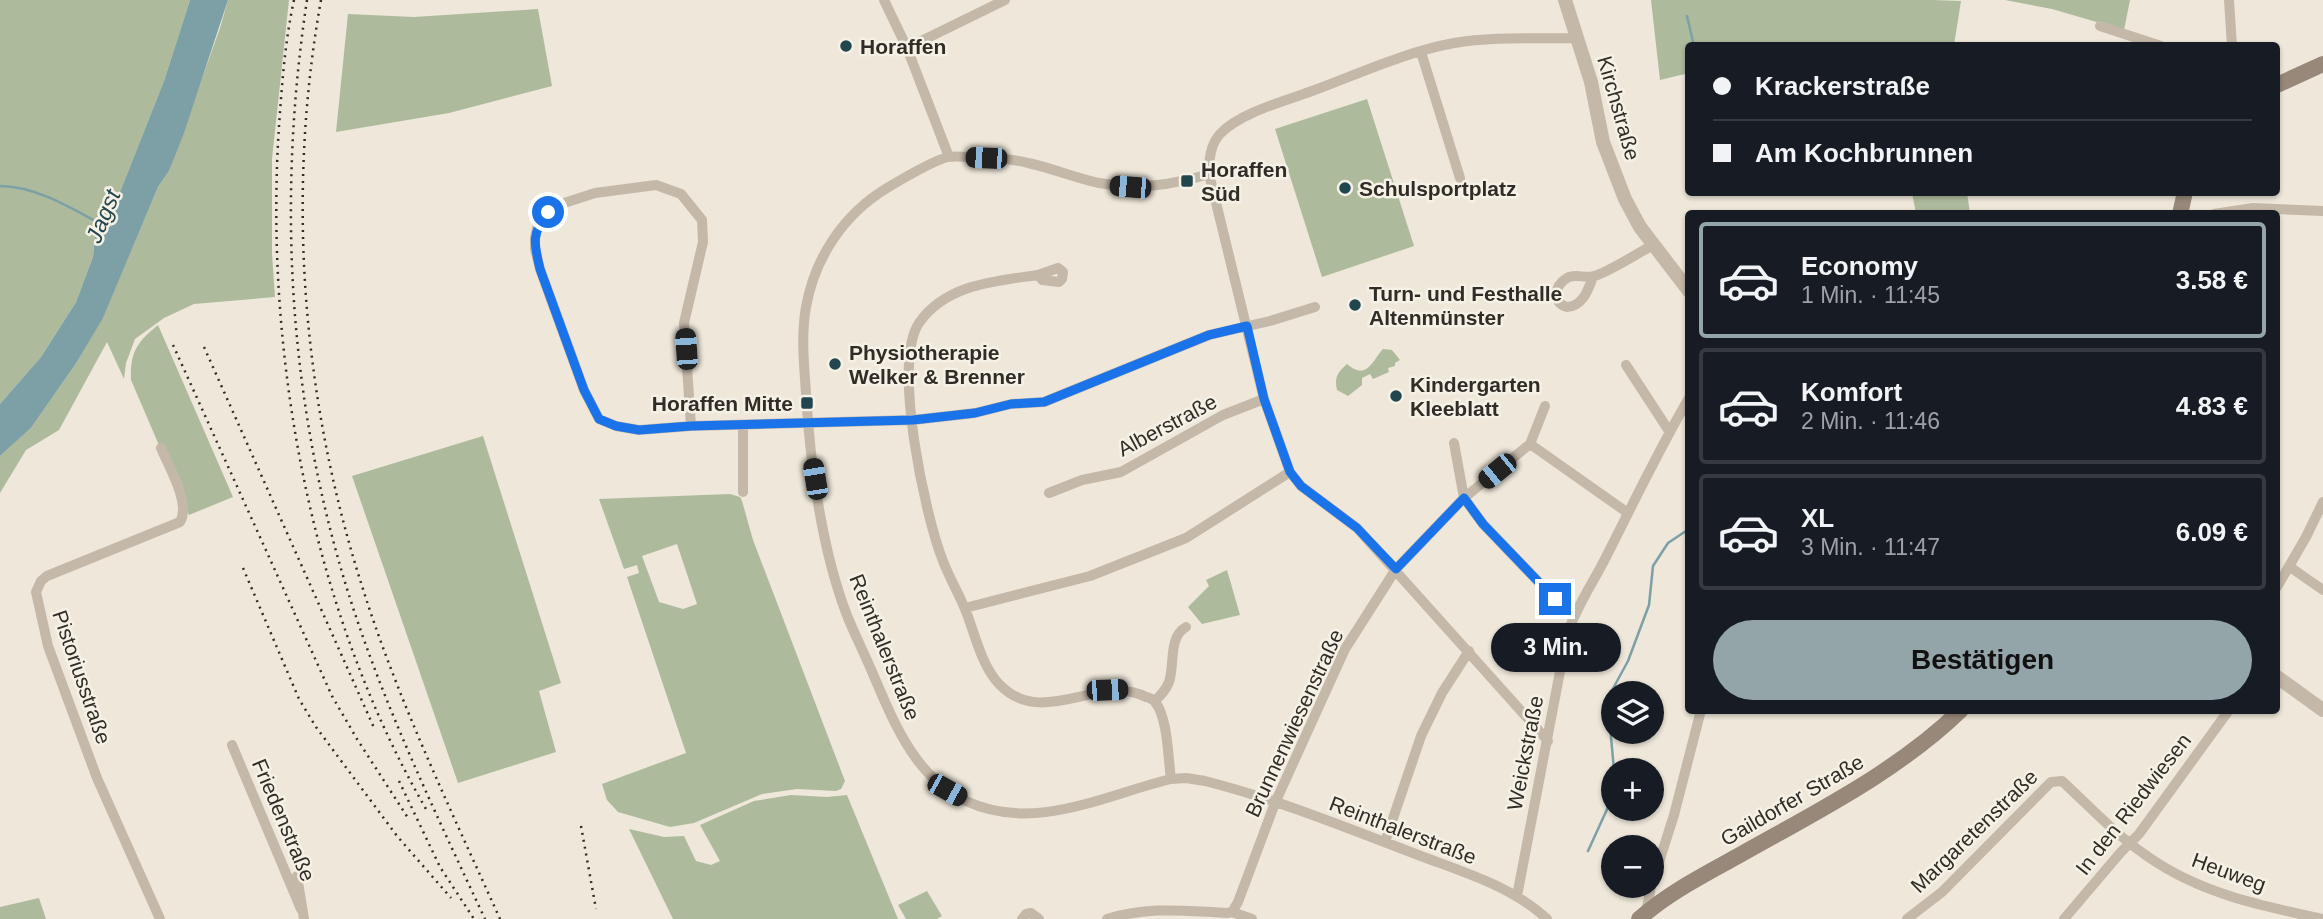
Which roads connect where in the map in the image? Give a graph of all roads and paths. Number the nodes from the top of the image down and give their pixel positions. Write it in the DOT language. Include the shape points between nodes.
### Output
graph roads {
  1 [pos="884,0"];
  2 [pos="1005,0"];
  3 [pos="1565,0"];
  4 [pos="2229,0"];
  5 [pos="2100,26"];
  6 [pos="1577,38"];
  7 [pos="2149,42"];
  8 [pos="2231,42"];
  9 [pos="907,48"];
  10 [pos="1420,52"];
  11 [pos="2323,64"];
  12 [pos="2280,84"];
  13 [pos="948,157"];
  14 [pos="1209,174"];
  15 [pos="1460,178"];
  16 [pos="2240,210"];
  17 [pos="2323,211"];
  18 [pos="1653,245"];
  19 [pos="1038,275"];
  20 [pos="1593,277"];
  21 [pos="1685,287"];
  22 [pos="1315,307"];
  23 [pos="1247,326"];
  24 [pos="1626,365"];
  25 [pos="1264,399"];
  26 [pos="1685,405"];
  27 [pos="1545,406"];
  28 [pos="913,420"];
  29 [pos="808,424"];
  30 [pos="691,426"];
  31 [pos="743,426"];
  32 [pos="1669,431"];
  33 [pos="1454,443"];
  34 [pos="1530,444"];
  35 [pos="161,448"];
  36 [pos="1290,472"];
  37 [pos="743,492"];
  38 [pos="1049,493"];
  39 [pos="1464,498"];
  40 [pos="2323,502"];
  41 [pos="1628,513"];
  42 [pos="2290,567"];
  43 [pos="1396,569"];
  44 [pos="2280,582"];
  45 [pos="2323,590"];
  46 [pos="965,608"];
  47 [pos="1573,618"];
  48 [pos="1186,627"];
  49 [pos="1469,651"];
  50 [pos="2280,679"];
  51 [pos="1155,701"];
  52 [pos="2323,710"];
  53 [pos="1700,714"];
  54 [pos="1956,714"];
  55 [pos="2226,714"];
  56 [pos="1548,741"];
  57 [pos="232,745"];
  58 [pos="1171,779"];
  59 [pos="1275,803"];
  60 [pos="1385,842"];
  61 [pos="2130,844"];
  62 [pos="1664,847"];
  63 [pos="297,876"];
  64 [pos="1517,896"];
  65 [pos="1648,898"];
  66 [pos="1232,912"];
  67 [pos="302,914"];
  68 [pos="1642,916"];
  69 [pos="160,919"];
  70 [pos="1022,919"];
  71 [pos="1039,919"];
  72 [pos="1107,919"];
  73 [pos="1252,919"];
  74 [pos="1547,919"];
  75 [pos="1907,919"];
  76 [pos="2064,919"];
  77 [pos="2323,919"];
  1 -- 9 [label="street"];
  2 -- 9 [label="street"];
  3 -- 6 [label="street, Kirchstraße"];
  4 -- 8 [label="street"];
  5 -- 7 [label="street"];
  6 -- 10 [label="street" via="1483,40"];
  6 -- 18 [label="street, Kirchstraße" via="1603,142 1625,199"];
  9 -- 13 [label="street"];
  10 -- 14 [label="street" via="1230,126 1212,149"];
  10 -- 15 [label="street"];
  11 -- 12 [label="main road"];
  13 -- 14 [label="street, Reinthalerstraße" via="1004,158 1097,183 1130,187 1168,185"];
  13 -- 29 [label="street, Reinthalerstraße" via="870,200 827,247 806,308"];
  14 -- 23 [label="street"];
  16 -- 17 [label="street"];
  18 -- 20 [label="street"];
  18 -- 21 [label="street, Kirchstraße"];
  19 -- 28 [label="street" via="959,291 924,317 910,352"];
  22 -- 23 [label="street"];
  23 -- 25 [label="street"];
  23 -- 28 [label="street" via="1209,335 1044,402"];
  24 -- 32 [label="street"];
  25 -- 36 [label="street"];
  25 -- 38 [label="street, Alberstraße" via="1203,425 1121,472"];
  26 -- 32 [label="street, Weickstraße"];
  27 -- 34 [label="street, Brunnenwiesenstraße"];
  28 -- 29 [label="street"];
  28 -- 46 [label="street" via="928,513 942,560"];
  29 -- 31 [label="street"];
  29 -- 58 [label="street, Reinthalerstraße" via="817,495 848,617 902,737 933,777 968,801 1031,814 1066,810"];
  30 -- 30 [label="street" via="684,323 703,242 702,220 681,194 656,185 595,193 558,205 538,224 535,249 584,390 599,419 639,430"];
  30 -- 31 [label="street"];
  31 -- 37 [label="street"];
  32 -- 41 [label="street, Weickstraße"];
  33 -- 39 [label="street"];
  34 -- 39 [label="street, Brunnenwiesenstraße"];
  34 -- 41 [label="street"];
  35 -- 69 [label="street, Pistoriusstraße" via="184,503 180,522 47,576 36,592 48,646 93,766"];
  36 -- 43 [label="street" via="1301,486 1357,528"];
  36 -- 46 [label="street" via="1186,538 1090,576"];
  39 -- 43 [label="street, Brunnenwiesenstraße"];
  39 -- 47 [label="street"];
  40 -- 42 [label="street"];
  41 -- 47 [label="street, Weickstraße"];
  42 -- 44 [label="street"];
  42 -- 45 [label="street"];
  43 -- 49 [label="street"];
  43 -- 59 [label="street, Brunnenwiesenstraße" via="1345,649"];
  46 -- 51 [label="street" via="984,658 998,683 1013,695 1055,703 1124,689"];
  47 -- 56 [label="street, Weickstraße"];
  48 -- 51 [label="street" via="1176,639 1170,680"];
  49 -- 56 [label="street"];
  49 -- 60 [label="street" via="1421,736"];
  50 -- 52 [label="street"];
  51 -- 58 [label="street" via="1164,725"];
  53 -- 62 [label="street"];
  54 -- 68 [label="main road, Gaildorfer Straße" via="1895,763"];
  55 -- 61 [label="street, In den Riedwiesen"];
  56 -- 64 [label="street, Weickstraße"];
  57 -- 67 [label="street, Friedenstraße"];
  58 -- 59 [label="street, Reinthalerstraße" via="1205,781"];
  59 -- 60 [label="street, Reinthalerstraße"];
  59 -- 66 [label="street, Brunnenwiesenstraße"];
  60 -- 64 [label="street, Reinthalerstraße"];
  61 -- 75 [label="street, Margaretenstraße" via="2062,781 2055,780 1942,892"];
  61 -- 76 [label="street, In den Riedwiesen"];
  61 -- 77 [label="street, Heuweg" via="2200,886"];
  63 -- 67 [label="street, Friedenstraße"];
  64 -- 74 [label="street, Reinthalerstraße"];
  65 -- 68 [label="street"];
  66 -- 72 [label="street" via="1152,910"];
  66 -- 73 [label="street"];
  70 -- 71 [label="street" via="1031,913"];
}
